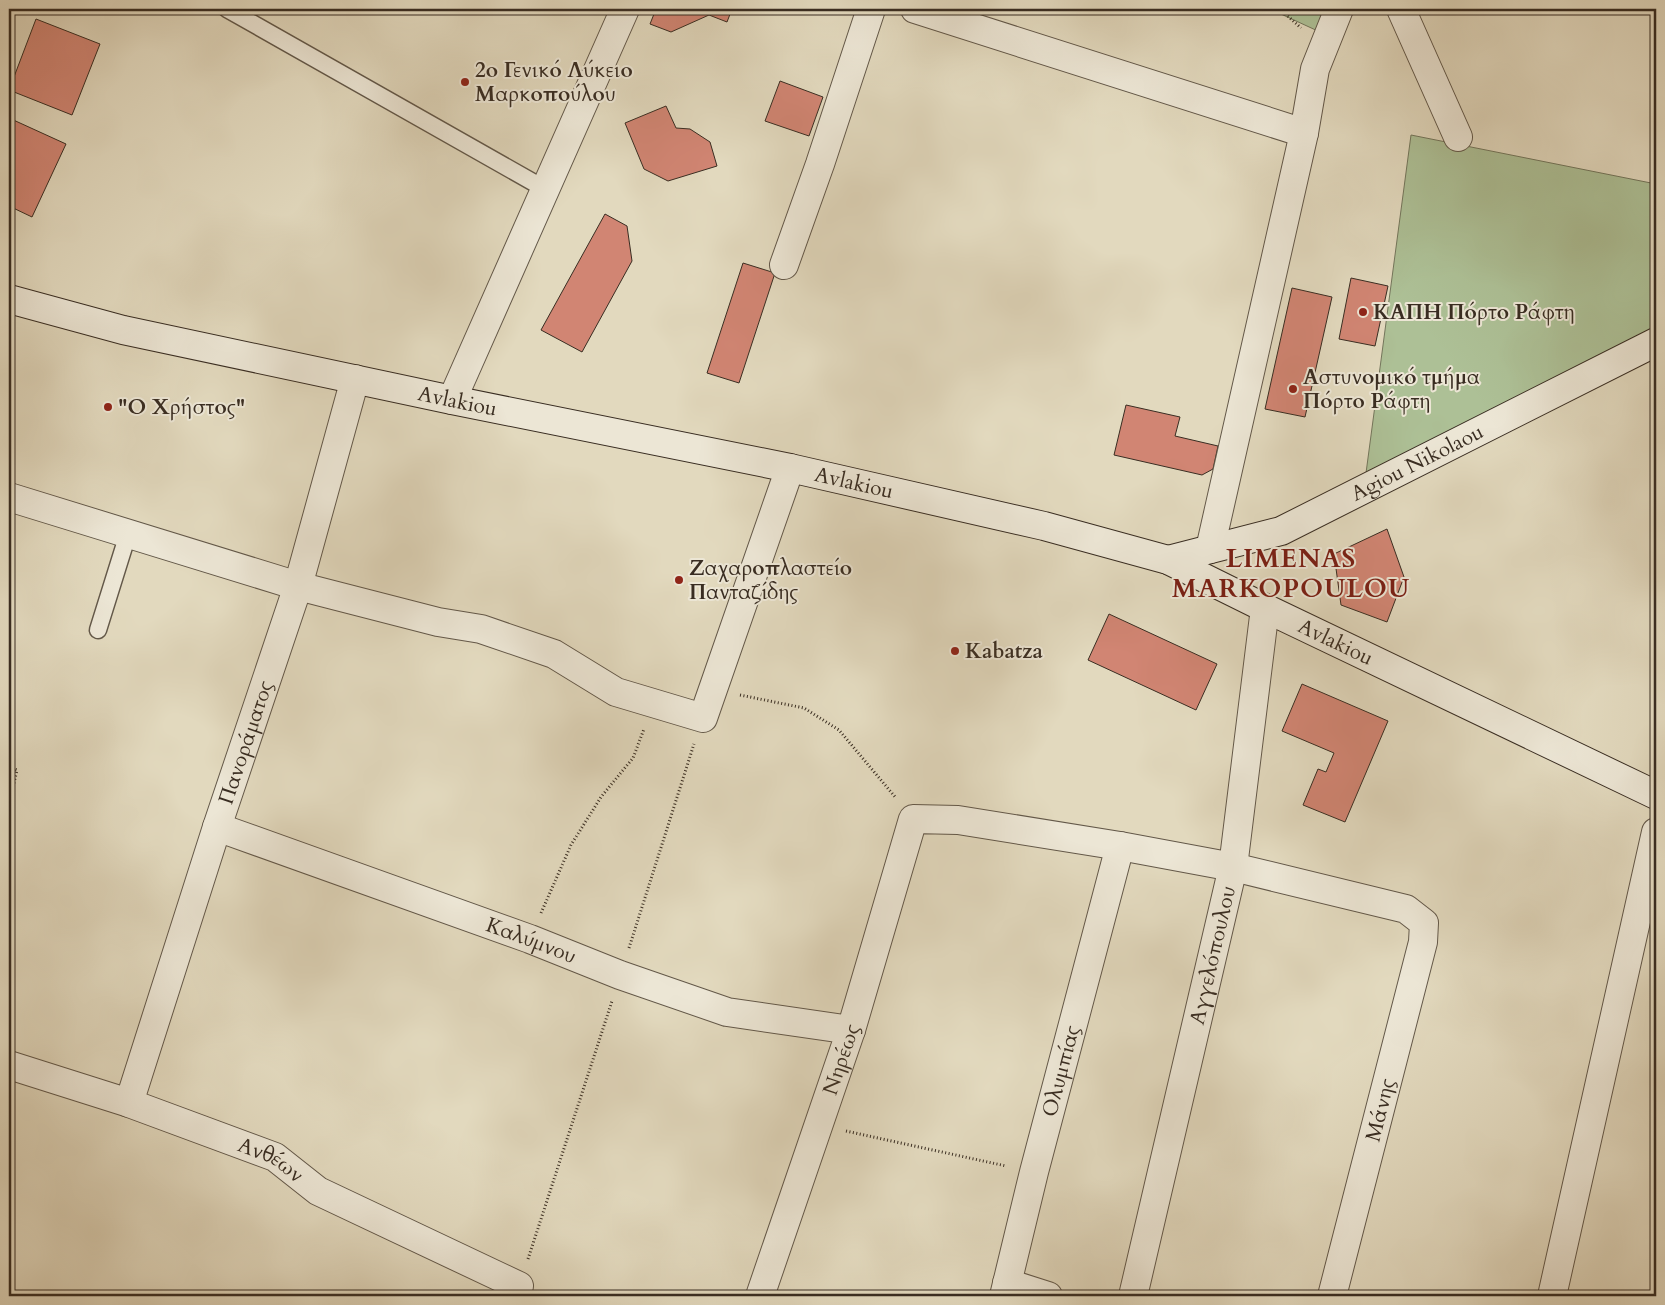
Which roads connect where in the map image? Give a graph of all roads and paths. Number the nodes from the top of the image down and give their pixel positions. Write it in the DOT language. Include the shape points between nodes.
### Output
graph roads {
  1 [pos="227,9"];
  2 [pos="625,9"];
  3 [pos="871,9"];
  4 [pos="915,9"];
  5 [pos="1339,9"];
  6 [pos="1401,9"];
  7 [pos="1304,133"];
  8 [pos="1458,137"];
  9 [pos="545,189"];
  10 [pos="784,265"];
  11 [pos="9,299"];
  12 [pos="1656,342"];
  13 [pos="355,379"];
  14 [pos="452,400"];
  15 [pos="790,468"];
  16 [pos="9,497"];
  17 [pos="128,534"];
  18 [pos="1210,549"];
  19 [pos="1168,560"];
  20 [pos="298,586"];
  21 [pos="1265,608"];
  22 [pos="98,630"];
  23 [pos="712,690"];
  24 [pos="654,703"];
  25 [pos="9,767"];
  26 [pos="1656,796"];
  27 [pos="9,804"];
  28 [pos="914,819"];
  29 [pos="217,827"];
  30 [pos="1656,832"];
  31 [pos="1120,846"];
  32 [pos="1233,867"];
  33 [pos="530,939"];
  34 [pos="851,1030"];
  35 [pos="9,1064"];
  36 [pos="129,1103"];
  37 [pos="819,1125"];
  38 [pos="1034,1172"];
  39 [pos="519,1286"];
  40 [pos="1005,1290"];
  41 [pos="760,1296"];
  42 [pos="1048,1296"];
  43 [pos="1133,1296"];
  44 [pos="1332,1296"];
  45 [pos="1552,1296"];
  1 -- 9 [label="lane"];
  2 -- 9 [label="street"];
  3 -- 10 [label="street"];
  4 -- 7 [label="street"];
  5 -- 7 [label="street" via="1315,69"];
  6 -- 8 [label="street"];
  7 -- 18 [label="street"];
  9 -- 14 [label="street"];
  11 -- 13 [label="street, Avlakiou" via="123,330"];
  12 -- 18 [label="street, Agiou Nikolaou" via="1281,531"];
  13 -- 14 [label="street, Avlakiou"];
  13 -- 20 [label="street, Πανοράματος"];
  14 -- 15 [label="street, Avlakiou"];
  15 -- 19 [label="street, Avlakiou" via="1044,526"];
  15 -- 23 [label="street"];
  16 -- 17 [label="street"];
  17 -- 20 [label="street"];
  17 -- 22 [label="lane"];
  18 -- 19 [label="street, Agiou Nikolaou"];
  19 -- 21 [label="street, Avlakiou"];
  20 -- 24 [label="street" via="438,622 481,629 554,654 616,692"];
  20 -- 29 [label="street, Πανοράματος"];
  21 -- 26 [label="street, Avlakiou"];
  21 -- 32 [label="street, Αγγελόπουλου"];
  23 -- 24 [label="street" via="703,718"];
  23 -- 28 [label="path" via="804,708 839,730"];
  24 -- 33 [label="path" via="633,758 601,797 571,845"];
  25 -- 27 [label="path" via="17,770"];
  28 -- 31 [label="street" via="958,820"];
  28 -- 34 [label="street, Νηρέως"];
  29 -- 33 [label="street, Καλύμνου"];
  29 -- 36 [label="street, Πανοράματος"];
  30 -- 45 [label="street"];
  31 -- 32 [label="street"];
  31 -- 38 [label="street, Ολυμπίας"];
  32 -- 43 [label="street, Αγγελόπουλου"];
  32 -- 44 [label="street, Μάνης" via="1406,909 1424,923 1423,942"];
  33 -- 34 [label="street, Καλύμνου" via="727,1012"];
  34 -- 37 [label="street, Νηρέως"];
  35 -- 36 [label="street, Ανθέων"];
  36 -- 39 [label="street, Ανθέων" via="275,1157 318,1191"];
  37 -- 38 [label="path"];
  37 -- 41 [label="street, Νηρέως"];
  38 -- 40 [label="street, Ολυμπίας"];
  40 -- 42 [label="street"];
}
